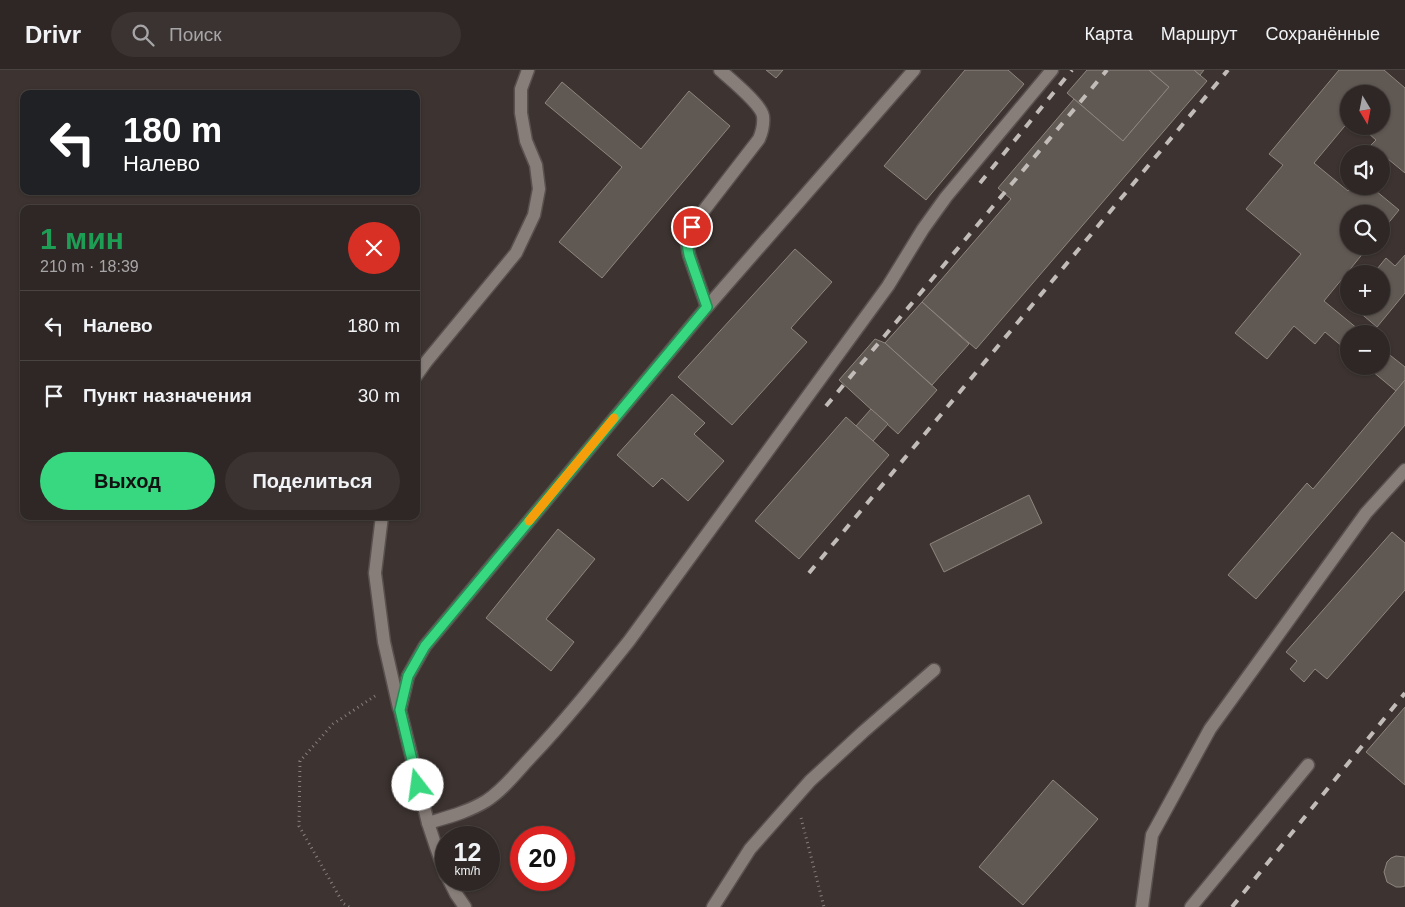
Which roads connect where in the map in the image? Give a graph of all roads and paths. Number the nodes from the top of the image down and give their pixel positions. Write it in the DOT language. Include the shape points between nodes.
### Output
graph roads {
  1 [pos="528,70"];
  2 [pos="720,70"];
  3 [pos="914,70"];
  4 [pos="1052,70"];
  5 [pos="707,307"];
  6 [pos="420,370"];
  7 [pos="1405,470"];
  8 [pos="382,520"];
  9 [pos="934,670"];
  10 [pos="393,684"];
  11 [pos="400,710"];
  12 [pos="1308,765"];
  13 [pos="796,797"];
  14 [pos="428,823"];
  15 [pos="435,844"];
  16 [pos="454,891"];
  17 [pos="349,907"];
  18 [pos="465,907"];
  19 [pos="713,907"];
  20 [pos="824,907"];
  21 [pos="1142,907"];
  22 [pos="1191,907"];
  1 -- 6 [label="lane" via="521,89 521,113 526,141 536,165 539,189 534,215 516,254"];
  2 -- 5 [label="lane" via="755,103 763,114 763,127 759,139 692,227 687,243"];
  3 -- 5 [label="lane"];
  4 -- 14 [label="lane" via="946,197 888,286 592,687 502,788 462,814"];
  5 -- 11 [label="lane" via="425,646 408,676"];
  7 -- 21 [label="lane" via="1366,513 1210,729 1152,835"];
  8 -- 10 [label="lane" via="375,573"];
  9 -- 13 [label="lane"];
  10 -- 11 [label="lane"];
  10 -- 17 [label="path" via="333,724 300,761 299,826 343,903"];
  11 -- 14 [label="lane"];
  12 -- 22 [label="lane"];
  13 -- 19 [label="lane" via="750,849"];
  13 -- 20 [label="path"];
  14 -- 15 [label="lane"];
  16 -- 18 [label="lane"];
}
